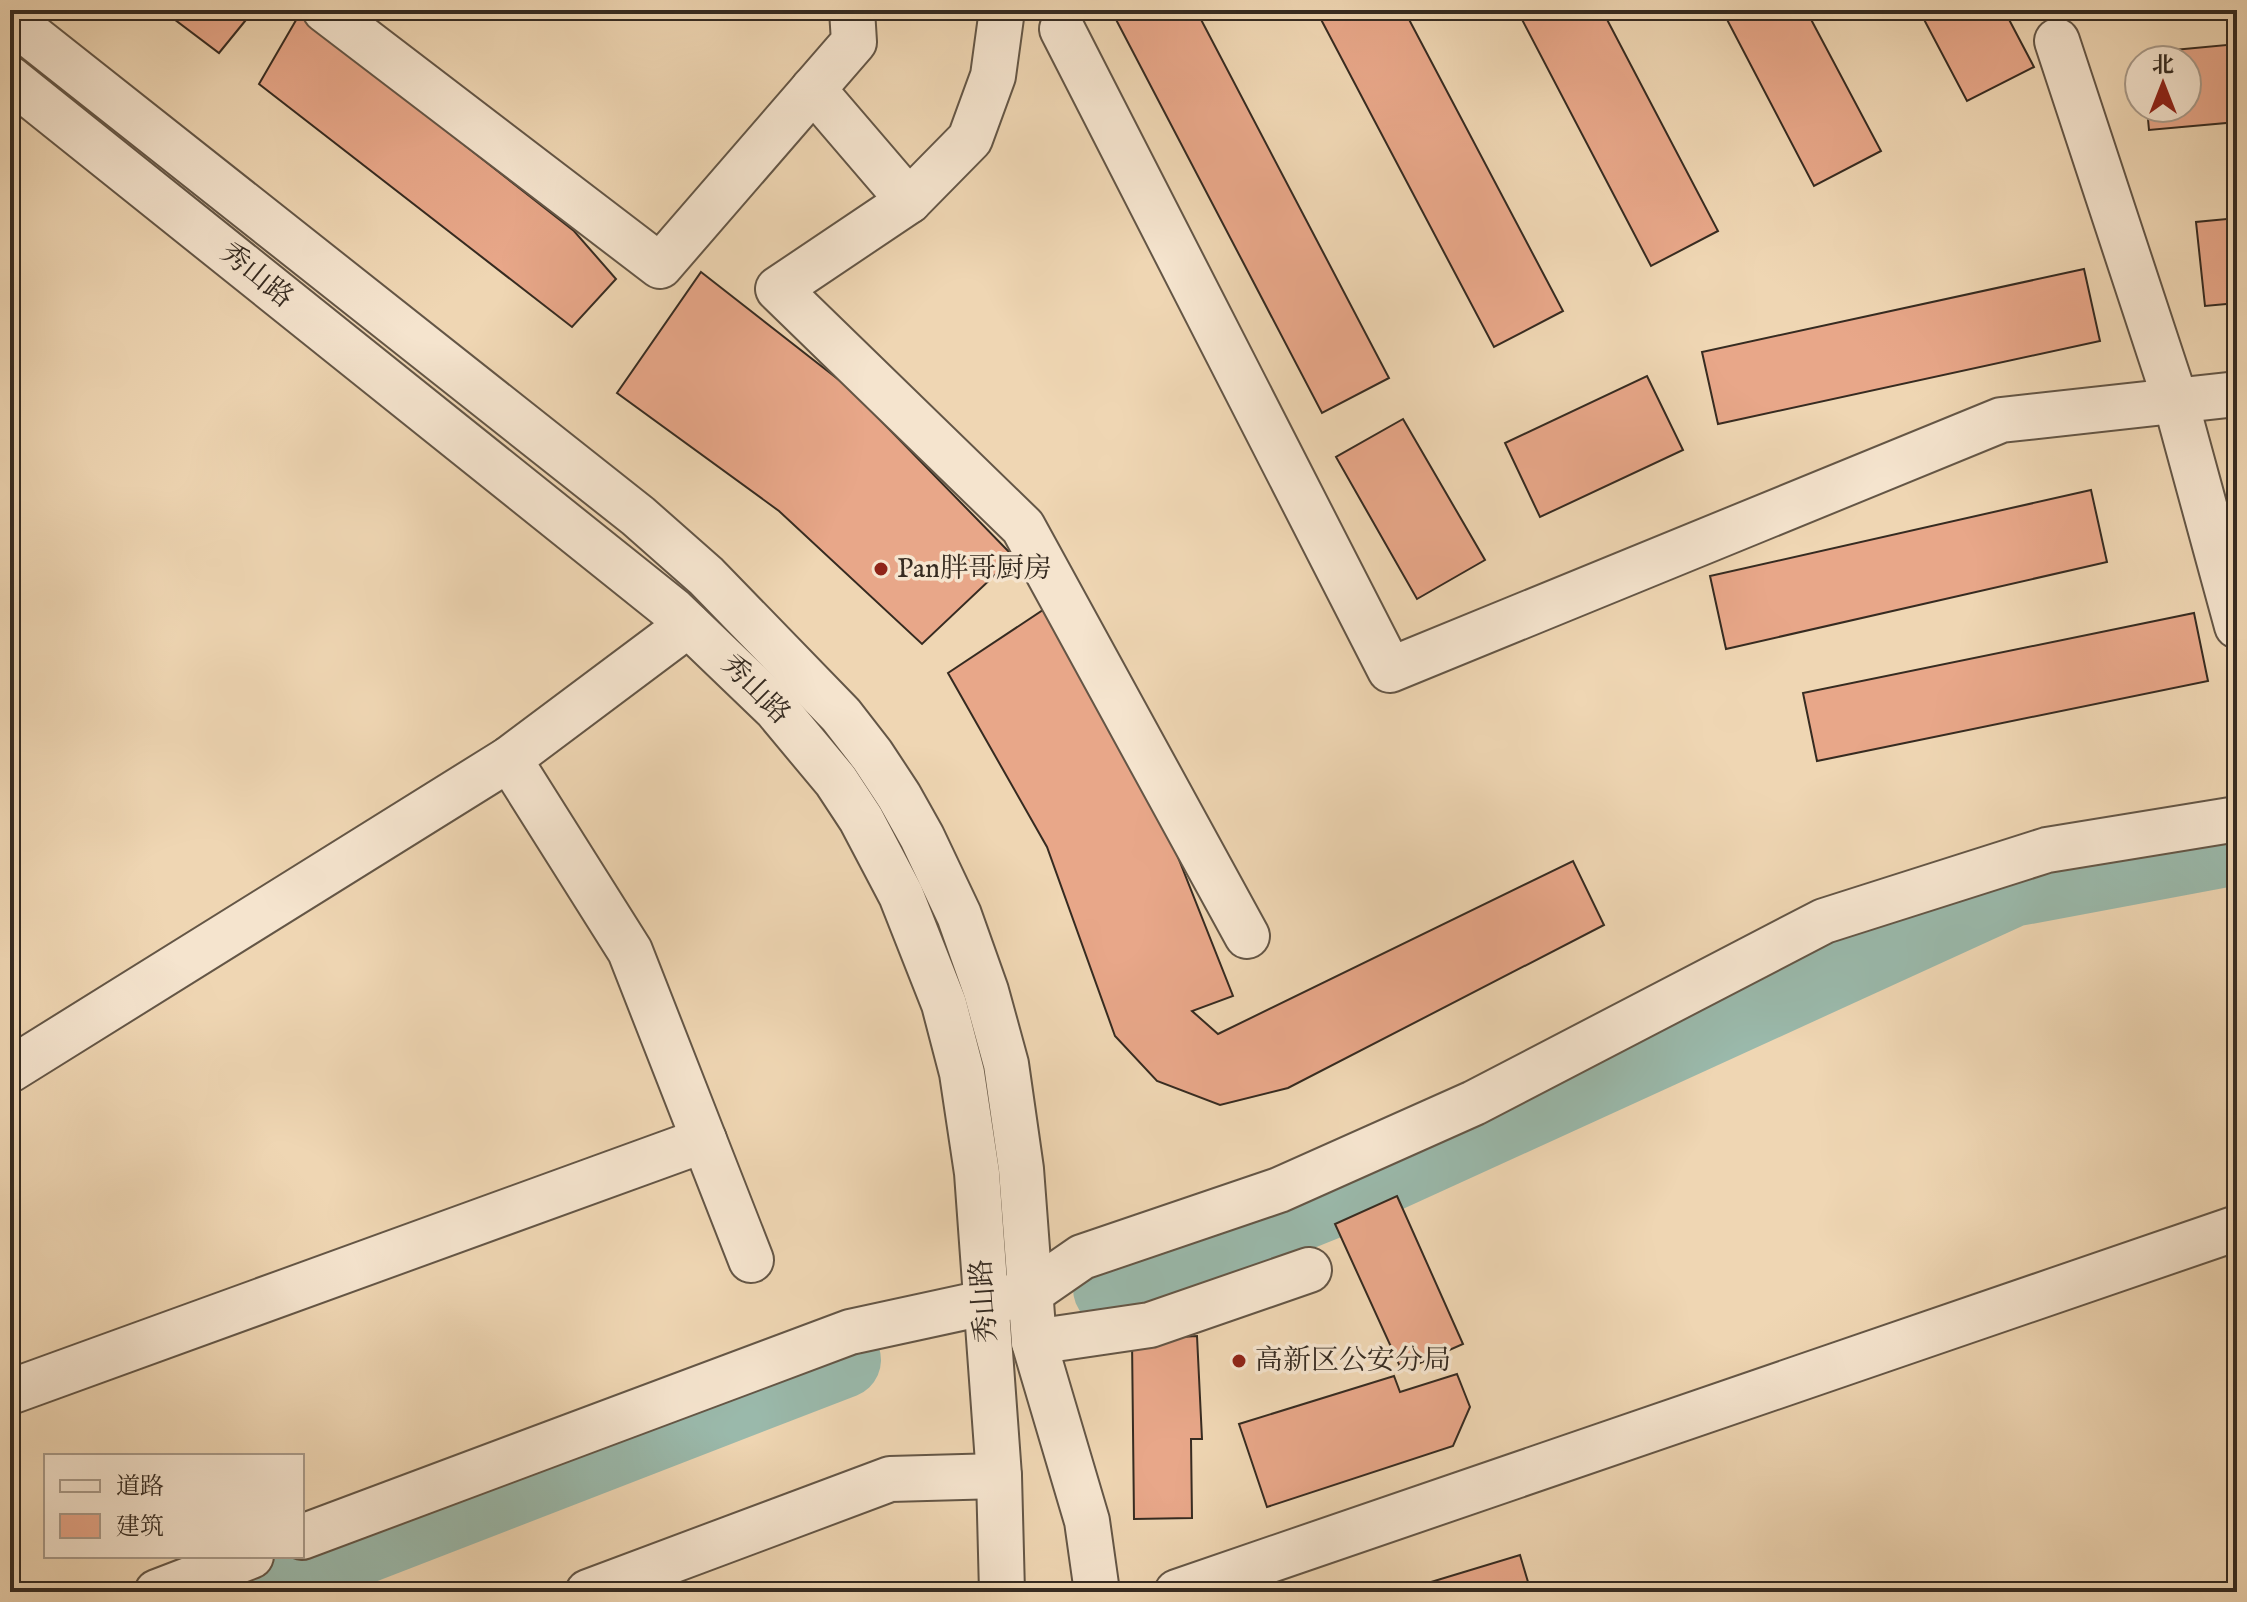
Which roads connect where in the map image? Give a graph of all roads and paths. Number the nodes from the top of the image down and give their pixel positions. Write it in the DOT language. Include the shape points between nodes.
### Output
graph roads {
  1 [pos="325,10"];
  2 [pos="852,10"];
  3 [pos="1002,10"];
  4 [pos="10,19"];
  5 [pos="1062,29"];
  6 [pos="2057,41"];
  7 [pos="10,79"];
  8 [pos="813,89"];
  9 [pos="909,201"];
  10 [pos="2237,394"];
  11 [pos="2175,399"];
  12 [pos="688,625"];
  13 [pos="2237,626"];
  14 [pos="509,759"];
  15 [pos="2237,819"];
  16 [pos="1247,936"];
  17 [pos="10,1070"];
  18 [pos="704,1140"];
  19 [pos="2237,1228"];
  20 [pos="751,1260"];
  21 [pos="1309,1270"];
  22 [pos="1030,1293"];
  23 [pos="984,1301"];
  24 [pos="1034,1342"];
  25 [pos="10,1392"];
  26 [pos="999,1476"];
  27 [pos="304,1536"];
  28 [pos="248,1558"];
  29 [pos="204,1585"];
  30 [pos="157,1592"];
  31 [pos="588,1592"];
  32 [pos="1002,1592"];
  33 [pos="1097,1592"];
  34 [pos="1177,1592"];
  1 -- 8 [label="street" via="660,266"];
  2 -- 8 [label="street" via="854,42"];
  3 -- 9 [label="street" via="993,76 970,139"];
  4 -- 22 [label="street, 秀山路" via="638,516 706,576 841,715 922,837 959,915 986,991 1012,1098"];
  5 -- 11 [label="street" via="1390,670 2001,420"];
  6 -- 11 [label="street"];
  7 -- 12 [label="street, 秀山路"];
  8 -- 9 [label="street"];
  9 -- 16 [label="street" via="778,289 1023,527"];
  10 -- 11 [label="street"];
  11 -- 13 [label="street"];
  12 -- 14 [label="street"];
  12 -- 23 [label="street, 秀山路" via="776,709 836,781 917,932 944,1004 966,1095 977,1173"];
  14 -- 17 [label="street"];
  14 -- 18 [label="street" via="630,951"];
  15 -- 22 [label="street" via="2047,850 1824,921 1474,1103 1279,1190 1082,1257"];
  18 -- 20 [label="street"];
  18 -- 25 [label="street"];
  19 -- 34 [label="street"];
  21 -- 24 [label="street" via="1150,1325"];
  22 -- 23 [label="street"];
  22 -- 24 [label="street, 秀山路"];
  23 -- 26 [label="street, 秀山路"];
  23 -- 27 [label="street" via="850,1332"];
  24 -- 33 [label="street, 秀山路" via="1087,1521"];
  26 -- 31 [label="street" via="890,1479"];
  26 -- 32 [label="street, 秀山路"];
  28 -- 29 [label="street"];
  29 -- 30 [label="street"];
}
